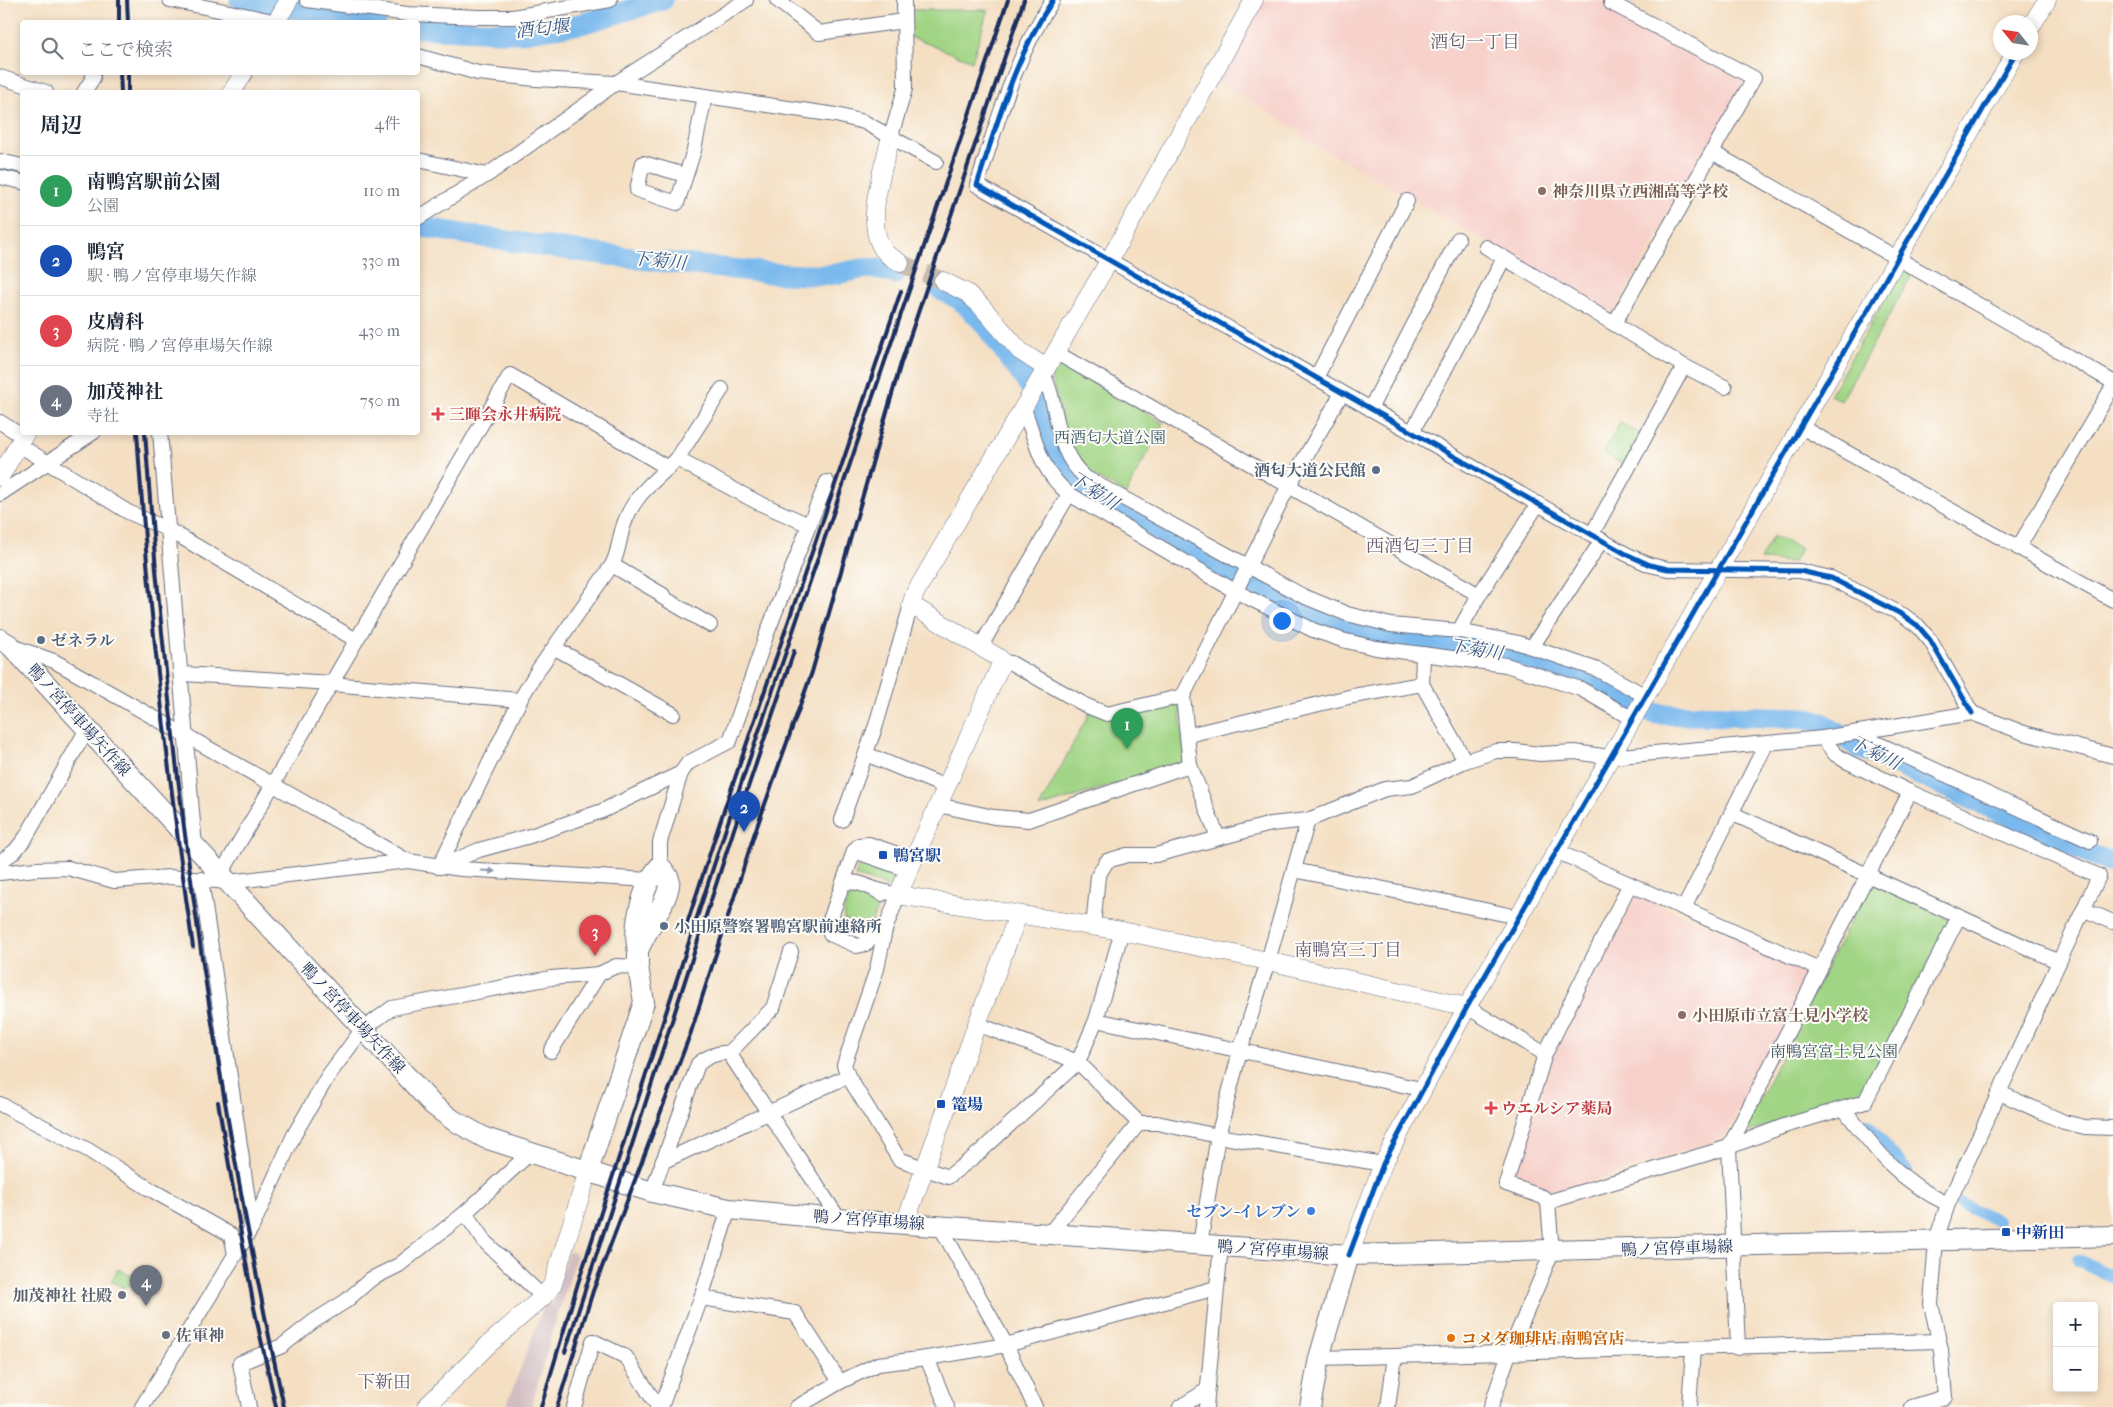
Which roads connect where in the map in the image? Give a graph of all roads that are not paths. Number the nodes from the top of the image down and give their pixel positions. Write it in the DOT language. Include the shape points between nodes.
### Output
graph roads {
  1 [pos="170,0"];
  2 [pos="289,0"];
  3 [pos="307,0"];
  4 [pos="610,0"];
  5 [pos="746,0"];
  6 [pos="777,0"];
  7 [pos="904,0"];
  8 [pos="1053,0"];
  9 [pos="1254,0"];
  10 [pos="2047,0"];
  11 [pos="1609,1"];
  12 [pos="2038,15"];
  13 [pos="267,20"];
  14 [pos="278,20"];
  15 [pos="903,21"];
  16 [pos="420,57"];
  17 [pos="2011,60"];
  18 [pos="93,75"];
  19 [pos="242,75"];
  20 [pos="0,77"];
  21 [pos="616,83"];
  22 [pos="40,90"];
  23 [pos="85,90"];
  24 [pos="233,90"];
  25 [pos="705,96"];
  26 [pos="891,136"];
  27 [pos="1712,152"];
  28 [pos="420,160"];
  29 [pos="0,161"];
  30 [pos="936,162"];
  31 [pos="20,166"];
  32 [pos="487,175"];
  33 [pos="685,175"];
  34 [pos="0,177"];
  35 [pos="20,182"];
  36 [pos="1406,201"];
  37 [pos="420,217"];
  38 [pos="1458,239"];
  39 [pos="1486,247"];
  40 [pos="1898,257"];
  41 [pos="1504,258"];
  42 [pos="1109,261"];
  43 [pos="900,263"];
  44 [pos="943,281"];
  45 [pos="1614,324"];
  46 [pos="1055,352"];
  47 [pos="1684,366"];
  48 [pos="1043,373"];
  49 [pos="1316,378"];
  50 [pos="2113,382"];
  51 [pos="2113,386"];
  52 [pos="1725,387"];
  53 [pos="722,389"];
  54 [pos="1342,393"];
  55 [pos="1025,403"];
  56 [pos="1370,409"];
  57 [pos="0,422"];
  58 [pos="1801,427"];
  59 [pos="1412,432"];
  60 [pos="90,435"];
  61 [pos="160,435"];
  62 [pos="23,438"];
  63 [pos="49,462"];
  64 [pos="672,463"];
  65 [pos="0,477"];
  66 [pos="827,482"];
  67 [pos="1288,486"];
  68 [pos="0,494"];
  69 [pos="1069,494"];
  70 [pos="1538,504"];
  71 [pos="809,525"];
  72 [pos="169,530"];
  73 [pos="1597,537"];
  74 [pos="2018,548"];
  75 [pos="612,565"];
  76 [pos="1248,566"];
  77 [pos="1718,571"];
  78 [pos="1235,591"];
  79 [pos="1479,595"];
  80 [pos="2113,600"];
  81 [pos="911,605"];
  82 [pos="710,625"];
  83 [pos="1458,631"];
  84 [pos="356,640"];
  85 [pos="6,643"];
  86 [pos="981,646"];
  87 [pos="1532,647"];
  88 [pos="554,648"];
  89 [pos="1423,654"];
  90 [pos="1002,662"];
  91 [pos="182,674"];
  92 [pos="332,684"];
  93 [pos="1422,684"];
  94 [pos="1183,696"];
  95 [pos="1644,697"];
  96 [pos="520,700"];
  97 [pos="1972,712"];
  98 [pos="673,714"];
  99 [pos="1632,716"];
  100 [pos="87,729"];
  101 [pos="1859,733"];
  102 [pos="1188,735"];
  103 [pos="186,737"];
  104 [pos="1823,738"];
  105 [pos="1766,744"];
  106 [pos="866,754"];
  107 [pos="2113,756"];
  108 [pos="1609,757"];
  109 [pos="1465,761"];
  110 [pos="1190,765"];
  111 [pos="681,773"];
  112 [pos="271,785"];
  113 [pos="946,787"];
  114 [pos="1910,792"];
  115 [pos="938,805"];
  116 [pos="1731,813"];
  117 [pos="842,820"];
  118 [pos="1308,820"];
  119 [pos="1218,838"];
  120 [pos="2090,841"];
  121 [pos="195,847"];
  122 [pos="1556,850"];
  123 [pos="0,862"];
  124 [pos="408,862"];
  125 [pos="439,867"];
  126 [pos="910,870"];
  127 [pos="1294,870"];
  128 [pos="0,873"];
  129 [pos="655,873"];
  130 [pos="1867,875"];
  131 [pos="224,878"];
  132 [pos="201,879"];
  133 [pos="1630,884"];
  134 [pos="842,886"];
  135 [pos="874,889"];
  136 [pos="898,895"];
  137 [pos="1684,908"];
  138 [pos="2084,910"];
  139 [pos="1018,915"];
  140 [pos="1518,917"];
  141 [pos="1958,918"];
  142 [pos="830,920"];
  143 [pos="2113,922"];
  144 [pos="1093,927"];
  145 [pos="1122,932"];
  146 [pos="879,933"];
  147 [pos="857,946"];
  148 [pos="791,952"];
  149 [pos="638,959"];
  150 [pos="1268,961"];
  151 [pos="2059,962"];
  152 [pos="876,969"];
  153 [pos="1819,969"];
  154 [pos="599,974"];
  155 [pos="1466,1007"];
  156 [pos="1096,1020"];
  157 [pos="976,1024"];
  158 [pos="362,1030"];
  159 [pos="550,1050"];
  160 [pos="1240,1051"];
  161 [pos="730,1053"];
  162 [pos="1545,1054"];
  163 [pos="1078,1062"];
  164 [pos="848,1076"];
  165 [pos="1422,1089"];
  166 [pos="2000,1093"];
  167 [pos="0,1104"];
  168 [pos="1844,1110"];
  169 [pos="770,1113"];
  170 [pos="1139,1123"];
  171 [pos="2113,1128"];
  172 [pos="1218,1136"];
  173 [pos="1729,1147"];
  174 [pos="530,1154"];
  175 [pos="662,1162"];
  176 [pos="1383,1164"];
  177 [pos="924,1167"];
  178 [pos="588,1171"];
  179 [pos="652,1192"];
  180 [pos="1548,1202"];
  181 [pos="1948,1204"];
  182 [pos="729,1209"];
  183 [pos="465,1213"];
  184 [pos="833,1218"];
  185 [pos="905,1223"];
  186 [pos="940,1226"];
  187 [pos="252,1227"];
  188 [pos="1049,1234"];
  189 [pos="2113,1236"];
  190 [pos="1936,1240"];
  191 [pos="1200,1244"];
  192 [pos="1221,1245"];
  193 [pos="1733,1246"];
  194 [pos="1552,1252"];
  195 [pos="235,1254"];
  196 [pos="1349,1255"];
  197 [pos="1216,1288"];
  198 [pos="543,1298"];
  199 [pos="701,1298"];
  200 [pos="1939,1341"];
  201 [pos="1006,1344"];
  202 [pos="1738,1348"];
  203 [pos="1693,1349"];
  204 [pos="1509,1353"];
  205 [pos="1395,1356"];
  206 [pos="926,1358"];
  207 [pos="1319,1358"];
  208 [pos="840,1382"];
  209 [pos="1207,1390"];
  210 [pos="142,1407"];
  211 [pos="249,1407"];
  212 [pos="426,1407"];
  213 [pos="574,1407"];
  214 [pos="659,1407"];
  215 [pos="797,1407"];
  216 [pos="947,1407"];
  217 [pos="1035,1407"];
  218 [pos="1180,1407"];
  219 [pos="1206,1407"];
  220 [pos="1310,1407"];
  221 [pos="1388,1407"];
  222 [pos="1490,1407"];
  223 [pos="1690,1407"];
  224 [pos="1912,1407"];
  1 -- 13 [label="street"];
  2 -- 14 [label="street"];
  3 -- 4 [label="street" via="407,14 479,17 512,17"];
  5 -- 21 [label="street"];
  6 -- 15 [label="street" via="819,33"];
  7 -- 15 [label="street"];
  8 -- 42 [label="street" via="1035,27 1009,87 977,185"];
  9 -- 42 [label="street"];
  10 -- 12 [label="street"];
  11 -- 27 [label="street" via="1754,78"];
  15 -- 26 [label="street" via="905,89"];
  16 -- 21 [label="street" via="478,73"];
  17 -- 40 [label="street"];
  18 -- 23 [label="street"];
  19 -- 24 [label="street"];
  20 -- 22 [label="street"];
  21 -- 25 [label="street"];
  21 -- 32 [label="street"];
  25 -- 26 [label="street" via="864,122"];
  25 -- 33 [label="street" via="694,150"];
  26 -- 30 [label="street"];
  26 -- 43 [label="street" via="874,217 877,237 886,253"];
  27 -- 40 [label="street"];
  27 -- 45 [label="street"];
  28 -- 32 [label="street"];
  29 -- 31 [label="street"];
  32 -- 37 [label="street"];
  34 -- 35 [label="street"];
  36 -- 49 [label="street"];
  38 -- 56 [label="street"];
  39 -- 41 [label="street"];
  40 -- 50 [label="street"];
  40 -- 58 [label="street"];
  41 -- 45 [label="street"];
  41 -- 59 [label="street"];
  42 -- 46 [label="street"];
  42 -- 49 [label="street"];
  44 -- 48 [label="street" via="967,293"];
  45 -- 47 [label="street"];
  46 -- 48 [label="street"];
  46 -- 67 [label="street"];
  47 -- 52 [label="street"];
  47 -- 73 [label="street"];
  48 -- 55 [label="street"];
  48 -- 76 [label="street" via="1049,386 1058,433 1078,471"];
  49 -- 54 [label="street"];
  51 -- 74 [label="street"];
  53 -- 64 [label="street"];
  54 -- 56 [label="street"];
  54 -- 67 [label="street"];
  55 -- 69 [label="street" via="1041,459 1051,477"];
  55 -- 81 [label="street"];
  56 -- 59 [label="street"];
  57 -- 62 [label="street"];
  58 -- 74 [label="street"];
  58 -- 77 [label="street"];
  59 -- 70 [label="street"];
  60 -- 63 [label="street"];
  61 -- 72 [label="street"];
  62 -- 63 [label="street"];
  62 -- 65 [label="street"];
  63 -- 68 [label="street"];
  63 -- 72 [label="street" via="128,512"];
  64 -- 71 [label="street"];
  64 -- 75 [label="street" via="651,480 634,501"];
  64 -- 84 [label="street" via="510,375"];
  66 -- 71 [label="street"];
  67 -- 76 [label="street"];
  67 -- 79 [label="street"];
  69 -- 78 [label="street"];
  69 -- 86 [label="street"];
  70 -- 73 [label="street"];
  70 -- 79 [label="street"];
  71 -- 111 [label="street" via="730,741 688,763"];
  72 -- 84 [label="street"];
  72 -- 91 [label="street"];
  73 -- 77 [label="street" via="1650,565"];
  73 -- 87 [label="street"];
  74 -- 80 [label="street"];
  75 -- 82 [label="street"];
  75 -- 88 [label="street"];
  76 -- 78 [label="street"];
  76 -- 83 [label="street" via="1303,596 1347,614 1391,626"];
  77 -- 95 [label="street"];
  77 -- 97 [label="street" via="1800,571 1823,576 1903,615 1930,640"];
  78 -- 89 [label="street" via="1313,630 1342,640"];
  78 -- 94 [label="street"];
  79 -- 83 [label="street"];
  81 -- 86 [label="street"];
  81 -- 106 [label="street"];
  83 -- 87 [label="street"];
  84 -- 92 [label="street"];
  85 -- 100 [label="main road, 鴨ノ宮停車場矢作線"];
  85 -- 103 [label="street" via="54,661"];
  86 -- 90 [label="street"];
  87 -- 95 [label="street" via="1598,670"];
  88 -- 96 [label="street"];
  88 -- 98 [label="street"];
  89 -- 93 [label="street"];
  89 -- 99 [label="street" via="1506,665 1581,689"];
  90 -- 94 [label="street" via="1011,663 1107,714"];
  90 -- 113 [label="street"];
  91 -- 92 [label="street"];
  91 -- 103 [label="street"];
  92 -- 96 [label="street"];
  92 -- 112 [label="street"];
  93 -- 102 [label="street" via="1352,696"];
  93 -- 109 [label="street"];
  94 -- 102 [label="street"];
  95 -- 99 [label="street"];
  96 -- 125 [label="street"];
  97 -- 101 [label="street"];
  97 -- 107 [label="street" via="2024,733"];
  99 -- 108 [label="street"];
  100 -- 121 [label="main road, 鴨ノ宮停車場矢作線"];
  100 -- 123 [label="street" via="26,837"];
  101 -- 104 [label="street"];
  101 -- 120 [label="street"];
  102 -- 110 [label="street"];
  103 -- 112 [label="street"];
  103 -- 121 [label="street"];
  104 -- 105 [label="street"];
  104 -- 114 [label="street" via="1844,760"];
  105 -- 108 [label="street"];
  105 -- 116 [label="street"];
  106 -- 113 [label="street"];
  106 -- 117 [label="street"];
  108 -- 109 [label="street" via="1575,752 1496,751"];
  108 -- 122 [label="street"];
  109 -- 118 [label="street" via="1412,786 1385,789"];
  110 -- 115 [label="street" via="1029,820 994,817"];
  110 -- 119 [label="street"];
  111 -- 125 [label="street" via="602,812 479,850"];
  111 -- 129 [label="street" via="660,842"];
  112 -- 124 [label="street"];
  112 -- 131 [label="street"];
  113 -- 115 [label="street"];
  114 -- 130 [label="street"];
  114 -- 138 [label="street" via="2099,876"];
  115 -- 126 [label="street"];
  116 -- 130 [label="street"];
  116 -- 137 [label="street"];
  118 -- 119 [label="street" via="1271,824"];
  118 -- 127 [label="street"];
  119 -- 144 [label="street" via="1156,855 1127,855 1107,861 1098,876"];
  121 -- 131 [label="main road, 鴨ノ宮停車場矢作線"];
  122 -- 133 [label="street"];
  122 -- 140 [label="street"];
  124 -- 125 [label="street"];
  124 -- 131 [label="street"];
  125 -- 129 [label="street, one-way"];
  126 -- 134 [label="street" via="854,851"];
  126 -- 136 [label="street"];
  127 -- 140 [label="street"];
  127 -- 150 [label="street"];
  128 -- 132 [label="street" via="68,868 114,881 170,877"];
  129 -- 149 [label="main road" via="636,921"];
  130 -- 141 [label="street"];
  130 -- 153 [label="street"];
  131 -- 132 [label="street"];
  131 -- 158 [label="main road, 鴨ノ宮停車場矢作線"];
  132 -- 187 [label="street"];
  133 -- 137 [label="street"];
  133 -- 162 [label="street"];
  134 -- 135 [label="street" via="853,882"];
  134 -- 142 [label="street"];
  135 -- 136 [label="street"];
  135 -- 146 [label="street" via="886,900"];
  136 -- 139 [label="street"];
  136 -- 146 [label="street"];
  137 -- 153 [label="street"];
  138 -- 143 [label="street"];
  138 -- 151 [label="street"];
  139 -- 144 [label="street"];
  139 -- 157 [label="street"];
  140 -- 155 [label="street"];
  141 -- 151 [label="street"];
  141 -- 168 [label="street" via="1865,1102"];
  142 -- 146 [label="street"];
  142 -- 147 [label="street" via="830,934"];
  144 -- 145 [label="street"];
  145 -- 150 [label="street"];
  145 -- 156 [label="street"];
  146 -- 147 [label="street" via="866,944"];
  146 -- 152 [label="street"];
  147 -- 152 [label="street" via="869,956"];
  148 -- 161 [label="street" via="773,1008"];
  149 -- 154 [label="street"];
  149 -- 178 [label="main road" via="644,1002"];
  150 -- 155 [label="street"];
  150 -- 160 [label="street"];
  151 -- 166 [label="street"];
  152 -- 164 [label="street" via="844,1065"];
  153 -- 173 [label="street"];
  154 -- 158 [label="street" via="552,978 392,1008"];
  154 -- 159 [label="street"];
  155 -- 162 [label="street"];
  155 -- 165 [label="street"];
  156 -- 160 [label="street"];
  156 -- 163 [label="street"];
  157 -- 163 [label="street"];
  157 -- 177 [label="street"];
  158 -- 174 [label="main road, 鴨ノ宮停車場矢作線" via="433,1105 453,1120 485,1138"];
  158 -- 187 [label="street" via="328,1076 294,1135"];
  160 -- 165 [label="street"];
  160 -- 172 [label="street"];
  161 -- 169 [label="street"];
  161 -- 175 [label="street" via="722,1052 698,1064"];
  162 -- 180 [label="street" via="1506,1184 1543,1197"];
  163 -- 170 [label="street"];
  163 -- 177 [label="street" via="948,1177"];
  164 -- 169 [label="street"];
  164 -- 177 [label="street" via="899,1159"];
  165 -- 176 [label="street"];
  166 -- 171 [label="street" via="2064,1122"];
  166 -- 181 [label="street"];
  167 -- 195 [label="street" via="88,1150 231,1235"];
  168 -- 173 [label="street" via="1784,1126"];
  168 -- 181 [label="street" via="1881,1157 1899,1174"];
  169 -- 175 [label="street"];
  169 -- 184 [label="street" via="835,1213"];
  170 -- 172 [label="street" via="1157,1123"];
  170 -- 188 [label="street"];
  172 -- 176 [label="street"];
  172 -- 191 [label="street"];
  173 -- 180 [label="street"];
  173 -- 193 [label="street"];
  174 -- 178 [label="main road, 鴨ノ宮停車場矢作線"];
  174 -- 183 [label="street"];
  175 -- 179 [label="street"];
  176 -- 196 [label="street"];
  177 -- 185 [label="street"];
  178 -- 179 [label="main road, 鴨ノ宮停車場線"];
  178 -- 198 [label="street" via="553,1284"];
  179 -- 182 [label="main road, 鴨ノ宮停車場線"];
  180 -- 194 [label="street"];
  181 -- 190 [label="street"];
  182 -- 184 [label="main road, 鴨ノ宮停車場線"];
  182 -- 199 [label="street"];
  183 -- 198 [label="street" via="485,1242"];
  183 -- 211 [label="street" via="399,1265 371,1279 282,1346 240,1363"];
  184 -- 185 [label="main road, 鴨ノ宮停車場線"];
  185 -- 186 [label="main road, 鴨ノ宮停車場線"];
  186 -- 188 [label="main road, 鴨ノ宮停車場線"];
  186 -- 201 [label="street"];
  187 -- 195 [label="street"];
  188 -- 191 [label="main road, 鴨ノ宮停車場線"];
  189 -- 190 [label="main road, 鴨ノ宮停車場線"];
  190 -- 193 [label="main road, 鴨ノ宮停車場線"];
  190 -- 200 [label="street" via="1931,1304"];
  191 -- 192 [label="main road, 鴨ノ宮停車場線"];
  192 -- 196 [label="main road, 鴨ノ宮停車場線"];
  192 -- 197 [label="street"];
  193 -- 194 [label="main road, 鴨ノ宮停車場線"];
  193 -- 202 [label="street"];
  194 -- 196 [label="main road, 鴨ノ宮停車場線"];
  194 -- 204 [label="street"];
  195 -- 210 [label="street"];
  196 -- 207 [label="main road"];
  197 -- 201 [label="street"];
  197 -- 209 [label="street"];
  198 -- 212 [label="street" via="488,1345"];
  199 -- 208 [label="street" via="795,1313"];
  199 -- 214 [label="street"];
  200 -- 202 [label="street"];
  200 -- 224 [label="street" via="1945,1396"];
  201 -- 206 [label="street"];
  201 -- 217 [label="street"];
  202 -- 203 [label="street"];
  203 -- 204 [label="street"];
  203 -- 223 [label="street"];
  204 -- 205 [label="street"];
  204 -- 222 [label="street"];
  205 -- 207 [label="street"];
  205 -- 221 [label="street"];
  206 -- 208 [label="street" via="878,1364"];
  206 -- 216 [label="street"];
  207 -- 220 [label="main road"];
  208 -- 215 [label="street"];
  209 -- 218 [label="street"];
  209 -- 219 [label="street"];
  213 -- 214 [label="street" via="594,1341 626,1358"];
}
